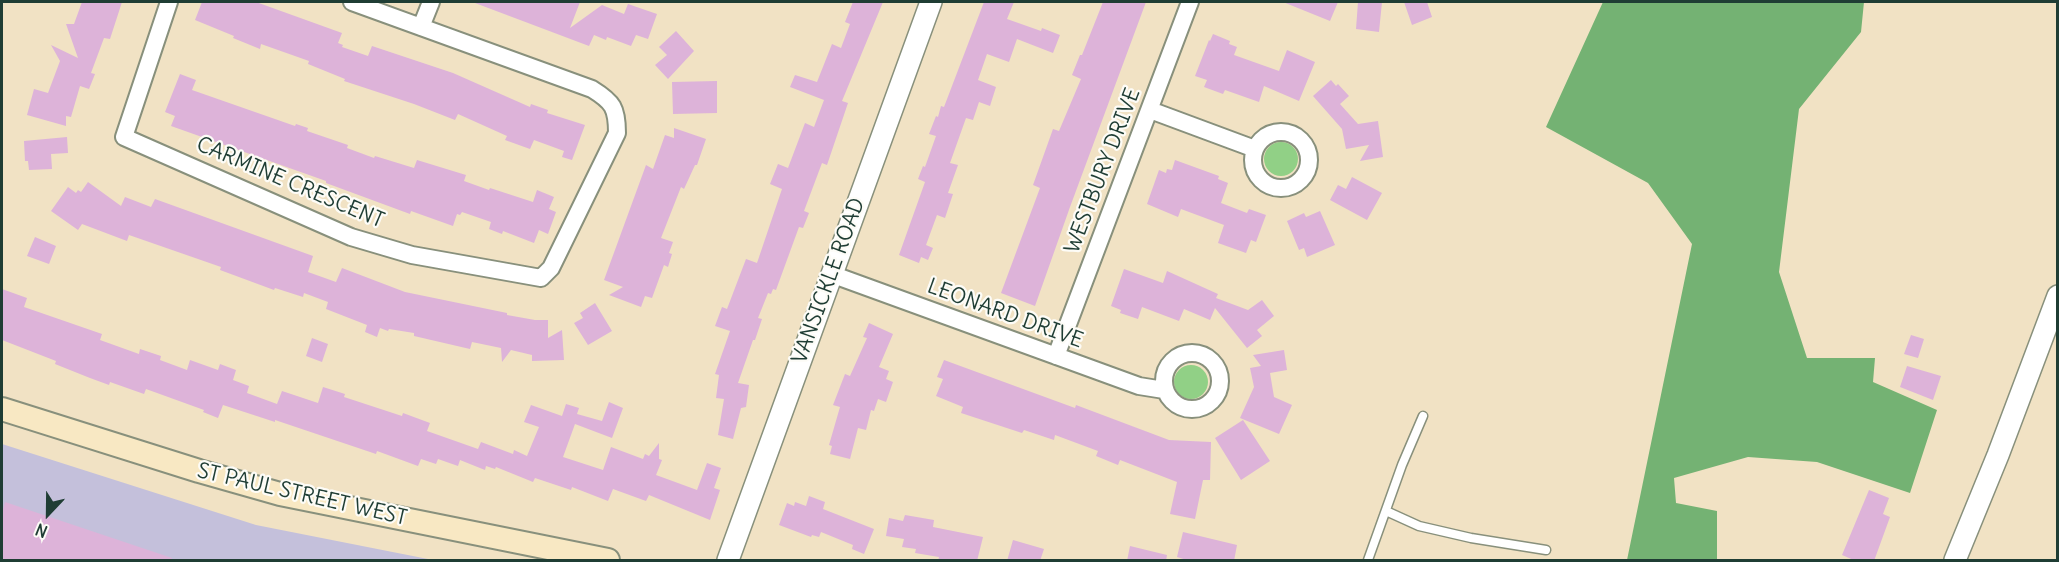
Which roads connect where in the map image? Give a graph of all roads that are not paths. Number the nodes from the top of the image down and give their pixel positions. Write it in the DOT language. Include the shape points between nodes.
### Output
graph roads {
  1 [pos="169,2"];
  2 [pos="352,2"];
  3 [pos="431,2"];
  4 [pos="931,2"];
  5 [pos="1190,2"];
  6 [pos="421,27"];
  7 [pos="1150,110"];
  8 [pos="1255,149"];
  9 [pos="831,274"];
  10 [pos="2058,296"];
  11 [pos="1056,356"];
  12 [pos="1164,390"];
  13 [pos="2,409"];
  14 [pos="1423,416"];
  15 [pos="1386,511"];
  16 [pos="1546,550"];
  17 [pos="608,561"];
  18 [pos="728,561"];
  19 [pos="1368,561"];
  20 [pos="1955,561"];
  1 -- 6 [label="street, CARMINE CRESCENT" via="124,137 351,237 412,255 541,278 550,268 617,133 617,114 607,99 592,89"];
  2 -- 6 [label="street, CARMINE CRESCENT"];
  3 -- 6 [label="street"];
  4 -- 9 [label="street, VANSICKLE ROAD"];
  5 -- 7 [label="street, WESTBURY DRIVE"];
  7 -- 8 [label="street"];
  7 -- 11 [label="street, WESTBURY DRIVE"];
  9 -- 11 [label="street, LEONARD DRIVE"];
  9 -- 18 [label="street, VANSICKLE ROAD"];
  10 -- 20 [label="street"];
  11 -- 12 [label="street, LEONARD DRIVE" via="1140,386"];
  13 -- 17 [label="main road, ST PAUL STREET WEST" via="280,494"];
  14 -- 15 [label="lane"];
  15 -- 16 [label="lane" via="1419,526"];
  15 -- 19 [label="lane"];
}
